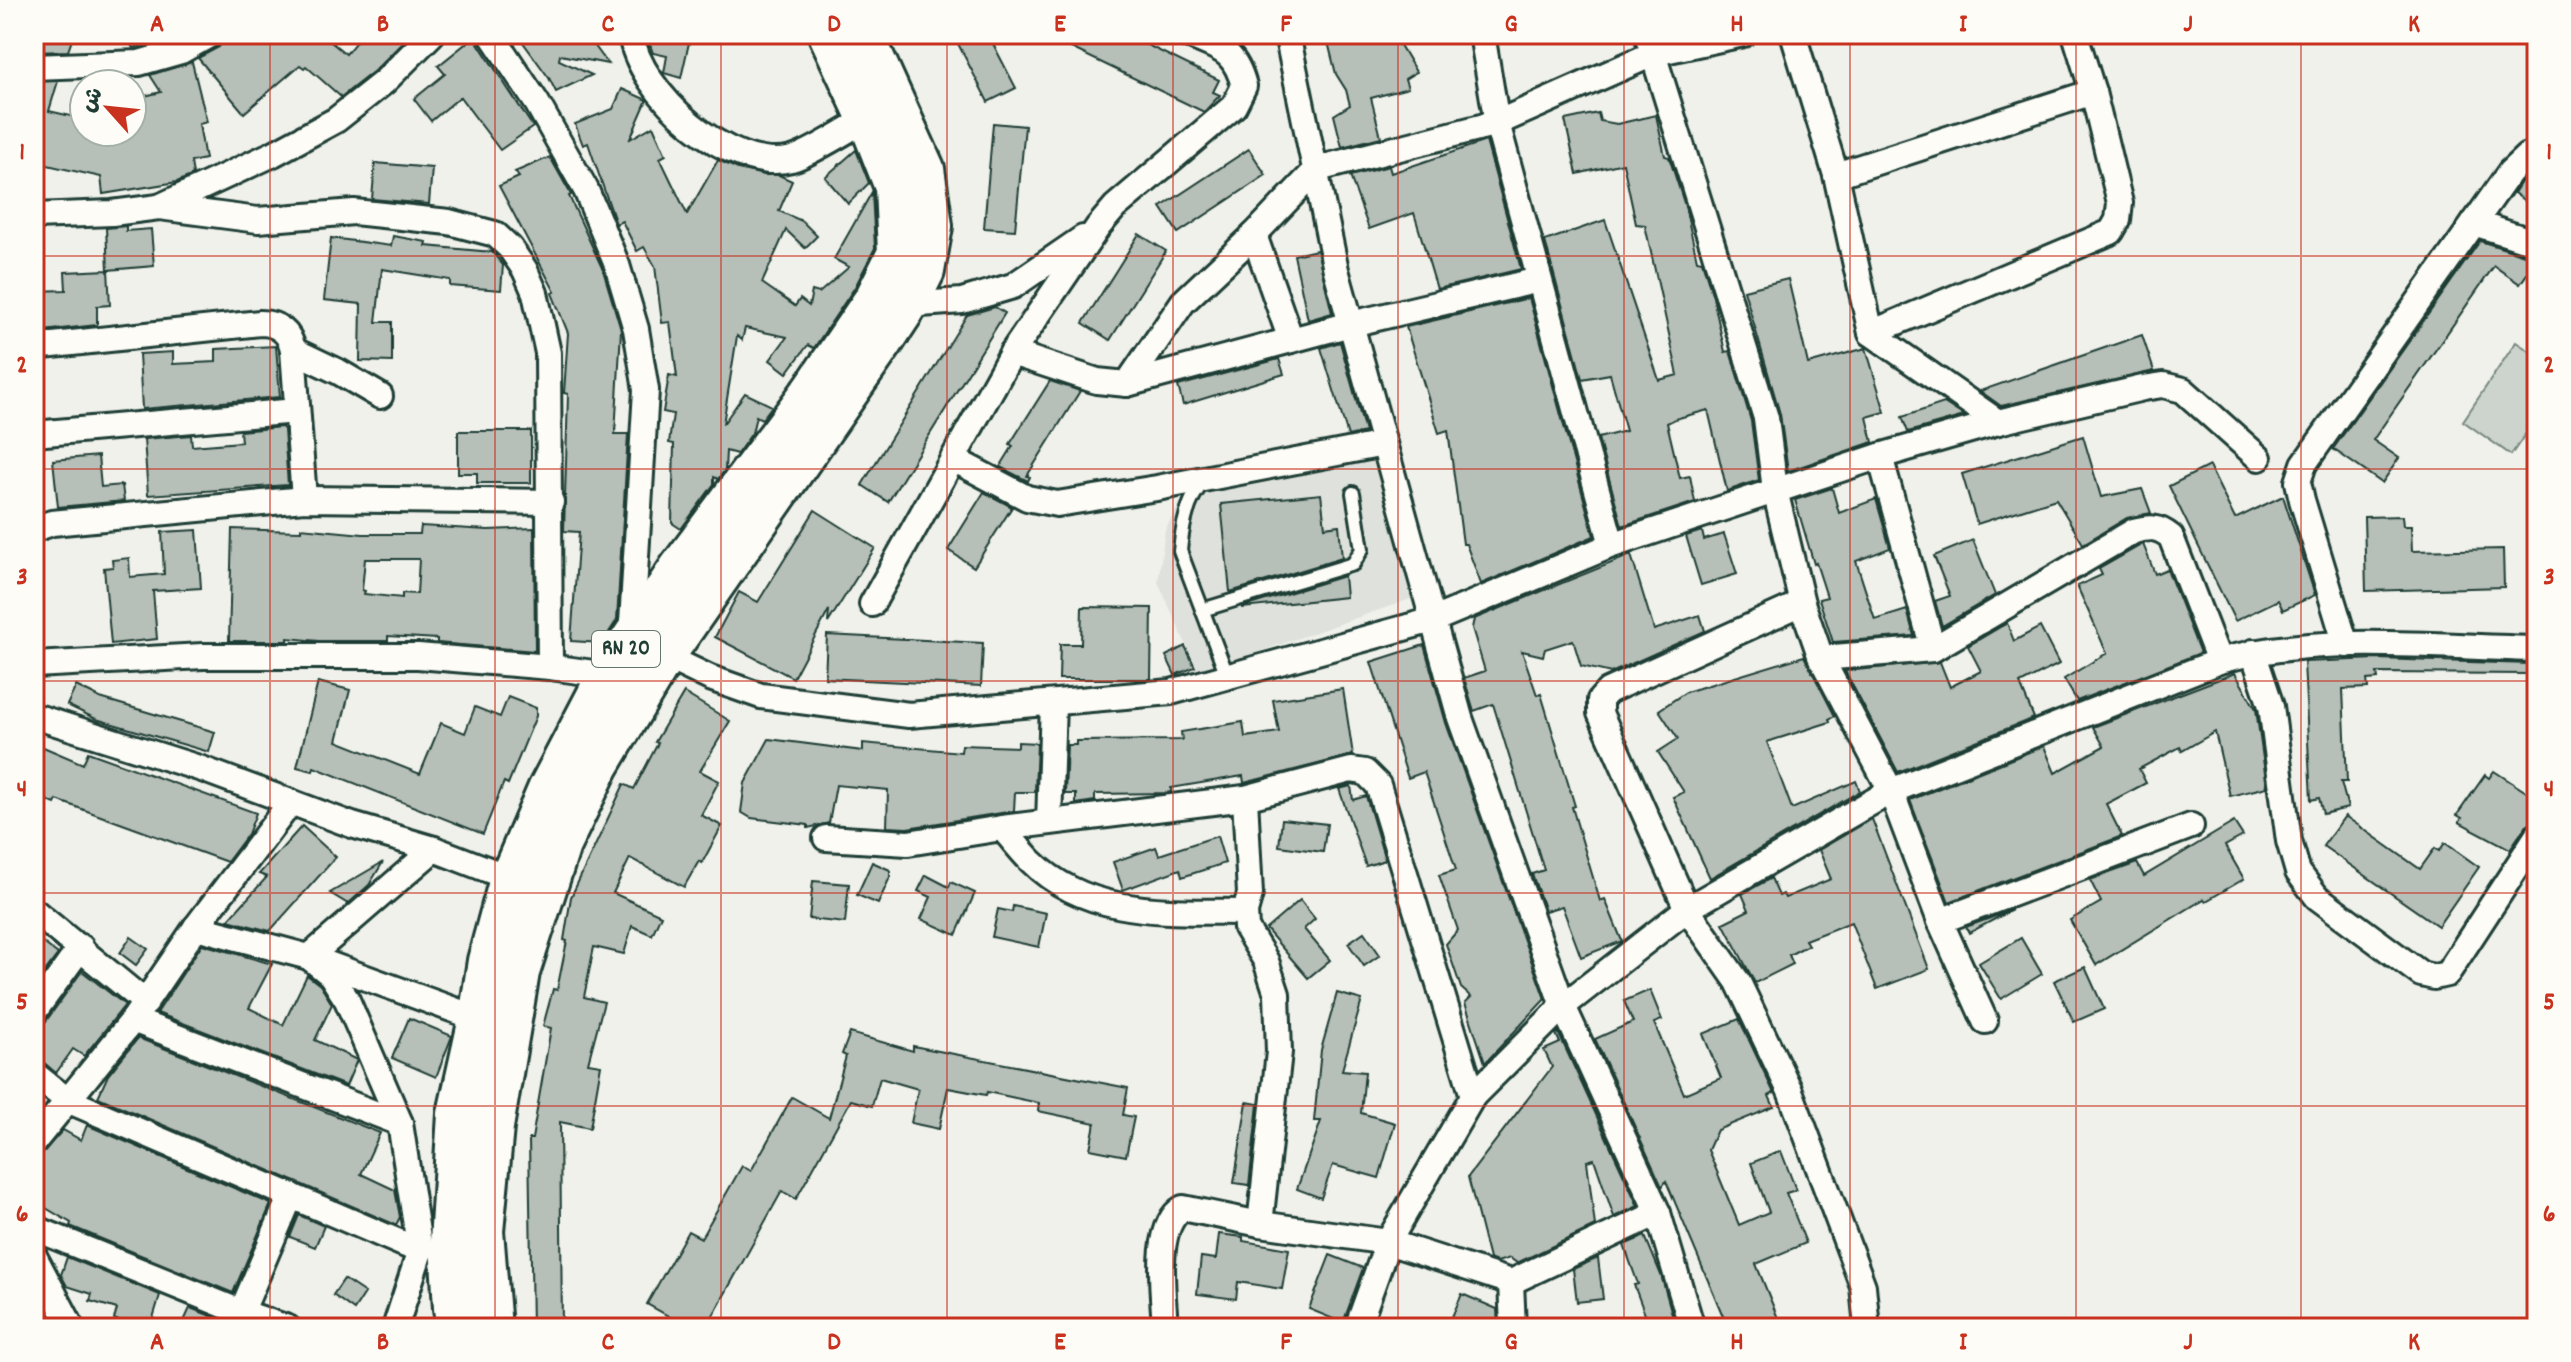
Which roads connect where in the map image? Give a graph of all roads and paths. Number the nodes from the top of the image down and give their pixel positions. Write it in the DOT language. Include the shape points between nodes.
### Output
graph roads {
  1 [pos="211,34"];
  2 [pos="432,34"];
  3 [pos="491,34"];
  4 [pos="631,34"];
  5 [pos="829,34"];
  6 [pos="863,34"];
  7 [pos="1186,34"];
  8 [pos="1482,34"];
  9 [pos="1743,34"];
  10 [pos="1793,34"];
  11 [pos="2075,34"];
  12 [pos="1285,35"];
  13 [pos="1651,44"];
  14 [pos="34,67"];
  15 [pos="2093,92"];
  16 [pos="868,118"];
  17 [pos="1497,123"];
  18 [pos="2537,153"];
  19 [pos="1317,169"];
  20 [pos="1836,175"];
  21 [pos="159,207"];
  22 [pos="34,216"];
  23 [pos="2474,223"];
  24 [pos="1098,227"];
  25 [pos="1254,235"];
  26 [pos="2537,243"];
  27 [pos="1539,280"];
  28 [pos="907,305"];
  29 [pos="1351,324"];
  30 [pos="1871,333"];
  31 [pos="1291,340"];
  32 [pos="34,347"];
  33 [pos="293,350"];
  34 [pos="1012,353"];
  35 [pos="1127,384"];
  36 [pos="380,396"];
  37 [pos="296,411"];
  38 [pos="1998,422"];
  39 [pos="34,434"];
  40 [pos="1384,444"];
  41 [pos="1880,456"];
  42 [pos="2259,458"];
  43 [pos="953,459"];
  44 [pos="1209,478"];
  45 [pos="1775,490"];
  46 [pos="1353,493"];
  47 [pos="304,499"];
  48 [pos="551,502"];
  49 [pos="34,529"];
  50 [pos="1612,545"];
  51 [pos="1802,603"];
  52 [pos="872,604"];
  53 [pos="1202,610"];
  54 [pos="1433,620"];
  55 [pos="2346,645"];
  56 [pos="648,648"];
  57 [pos="1933,649"];
  58 [pos="2537,649"];
  59 [pos="2253,652"];
  60 [pos="1821,658"];
  61 [pos="2219,661"];
  62 [pos="34,665"];
  63 [pos="550,667"];
  64 [pos="608,675"];
  65 [pos="1227,675"];
  66 [pos="1053,703"];
  67 [pos="34,716"];
  68 [pos="1891,791"];
  69 [pos="1245,798"];
  70 [pos="291,802"];
  71 [pos="1049,822"];
  72 [pos="2191,826"];
  73 [pos="1002,828"];
  74 [pos="2537,836"];
  75 [pos="826,838"];
  76 [pos="434,849"];
  77 [pos="527,885"];
  78 [pos="1687,909"];
  79 [pos="34,911"];
  80 [pos="1245,912"];
  81 [pos="1940,921"];
  82 [pos="196,927"];
  83 [pos="81,947"];
  84 [pos="309,957"];
  85 [pos="1563,1006"];
  86 [pos="140,1011"];
  87 [pos="34,1012"];
  88 [pos="479,1019"];
  89 [pos="1985,1021"];
  90 [pos="34,1074"];
  91 [pos="1473,1096"];
  92 [pos="67,1100"];
  93 [pos="400,1123"];
  94 [pos="34,1142"];
  95 [pos="291,1195"];
  96 [pos="1658,1213"];
  97 [pos="1260,1224"];
  98 [pos="34,1228"];
  99 [pos="1388,1242"];
  100 [pos="420,1251"];
  101 [pos="34,1256"];
  102 [pos="1511,1282"];
  103 [pos="238,1320"];
  104 [pos="72,1328"];
  105 [pos="288,1328"];
  106 [pos="395,1328"];
  107 [pos="457,1328"];
  108 [pos="491,1328"];
  109 [pos="1165,1328"];
  110 [pos="1357,1328"];
  111 [pos="1513,1328"];
  112 [pos="1692,1328"];
  113 [pos="1867,1328"];
  1 -- 14 [label="street" via="181,51 139,63"];
  2 -- 21 [label="street" via="336,120"];
  3 -- 56 [label="street" via="586,190 609,241 636,329 646,390"];
  4 -- 16 [label="street" via="641,66 668,103 696,129 738,153 767,161 793,159"];
  5 -- 16 [label="main road, RN 20"];
  6 -- 28 [label="main road, RN 20" via="924,169 929,196 932,226 924,271"];
  7 -- 24 [label="street" via="1228,53 1244,86 1234,106"];
  8 -- 17 [label="street"];
  9 -- 13 [label="street"];
  10 -- 20 [label="street"];
  11 -- 15 [label="street"];
  12 -- 19 [label="street"];
  13 -- 17 [label="street"];
  13 -- 45 [label="street" via="1766,418"];
  15 -- 20 [label="street"];
  15 -- 30 [label="street" via="2120,203 2111,232"];
  16 -- 56 [label="main road, RN 20" via="895,187 898,253 875,299 813,390 680,568"];
  17 -- 19 [label="street"];
  17 -- 27 [label="street"];
  18 -- 23 [label="street" via="2510,172"];
  19 -- 25 [label="street"];
  19 -- 29 [label="street"];
  20 -- 30 [label="street"];
  21 -- 22 [label="street"];
  21 -- 48 [label="street" via="258,220 354,212 449,222 495,234 525,270 543,321 550,387"];
  23 -- 26 [label="street"];
  23 -- 55 [label="street" via="2304,464 2298,482"];
  24 -- 28 [label="street" via="1013,286 962,301"];
  24 -- 34 [label="street"];
  25 -- 31 [label="street"];
  25 -- 35 [label="street" via="1183,302"];
  27 -- 29 [label="street"];
  27 -- 50 [label="street"];
  28 -- 56 [label="main road, RN 20"];
  29 -- 31 [label="street"];
  29 -- 40 [label="street"];
  30 -- 38 [label="street"];
  31 -- 35 [label="street"];
  32 -- 33 [label="street" via="268,323 283,329"];
  33 -- 36 [label="street"];
  33 -- 37 [label="street"];
  34 -- 35 [label="street" via="1097,381"];
  34 -- 43 [label="street"];
  37 -- 39 [label="street"];
  37 -- 47 [label="street"];
  38 -- 41 [label="street"];
  38 -- 42 [label="street" via="2163,385 2183,390"];
  40 -- 44 [label="street"];
  40 -- 54 [label="street"];
  41 -- 45 [label="street"];
  41 -- 57 [label="street"];
  43 -- 44 [label="street" via="1027,498 1057,504"];
  43 -- 52 [label="street"];
  44 -- 53 [label="lane" via="1193,496 1180,551"];
  45 -- 50 [label="street"];
  45 -- 51 [label="street"];
  46 -- 53 [label="lane" via="1362,549 1353,564"];
  47 -- 48 [label="street"];
  47 -- 49 [label="street"];
  48 -- 63 [label="street"];
  50 -- 54 [label="street"];
  51 -- 60 [label="street"];
  51 -- 78 [label="street" via="1608,691 1600,700 1600,713"];
  53 -- 65 [label="lane"];
  54 -- 65 [label="street"];
  54 -- 85 [label="street" via="1460,718"];
  55 -- 58 [label="street"];
  55 -- 59 [label="street"];
  56 -- 64 [label="main road, RN 20"];
  56 -- 66 [label="street" via="761,696 909,715"];
  56 -- 77 [label="main road, RN 20" via="560,845"];
  57 -- 60 [label="street"];
  57 -- 61 [label="street" via="2149,527 2161,528 2171,537"];
  59 -- 61 [label="street"];
  59 -- 74 [label="street" via="2271,706 2298,872 2317,897 2421,974 2447,974"];
  60 -- 68 [label="street"];
  61 -- 68 [label="street"];
  62 -- 63 [label="street" via="203,656 418,656"];
  63 -- 64 [label="street"];
  64 -- 77 [label="main road, RN 20" via="548,790"];
  65 -- 66 [label="street" via="1171,692"];
  66 -- 71 [label="street"];
  67 -- 70 [label="street"];
  68 -- 78 [label="street"];
  68 -- 81 [label="street"];
  69 -- 71 [label="street"];
  69 -- 80 [label="street" via="1250,894"];
  69 -- 91 [label="street" via="1351,770 1365,772 1378,785"];
  70 -- 76 [label="street"];
  70 -- 82 [label="street"];
  71 -- 73 [label="street"];
  72 -- 81 [label="street"];
  73 -- 75 [label="street" via="908,843"];
  73 -- 80 [label="street" via="1032,863 1096,900 1131,909"];
  76 -- 77 [label="street"];
  76 -- 84 [label="street"];
  77 -- 88 [label="main road, RN 20" via="488,961"];
  77 -- 108 [label="main road, RN 20" via="483,1231"];
  78 -- 85 [label="street"];
  78 -- 113 [label="street" via="1738,982 1790,1091 1863,1286"];
  79 -- 83 [label="street"];
  80 -- 97 [label="street" via="1246,928 1266,961 1277,994 1279,1052"];
  81 -- 89 [label="street"];
  82 -- 84 [label="street"];
  82 -- 86 [label="street"];
  83 -- 86 [label="street"];
  83 -- 87 [label="street"];
  84 -- 88 [label="street"];
  84 -- 93 [label="street" via="331,975 347,1000"];
  85 -- 91 [label="street"];
  85 -- 96 [label="street"];
  86 -- 92 [label="street"];
  86 -- 93 [label="street"];
  88 -- 107 [label="main road, RN 20" via="457,1128 450,1243"];
  90 -- 92 [label="street"];
  91 -- 99 [label="street"];
  92 -- 94 [label="street"];
  92 -- 95 [label="street"];
  93 -- 100 [label="street"];
  95 -- 100 [label="street"];
  95 -- 103 [label="street"];
  96 -- 102 [label="street"];
  96 -- 112 [label="street"];
  97 -- 99 [label="street"];
  97 -- 109 [label="street" via="1183,1208 1175,1214 1163,1246"];
  98 -- 103 [label="street"];
  99 -- 102 [label="street"];
  99 -- 110 [label="street"];
  100 -- 106 [label="street"];
  101 -- 104 [label="street"];
  102 -- 111 [label="street"];
  103 -- 105 [label="street"];
}
